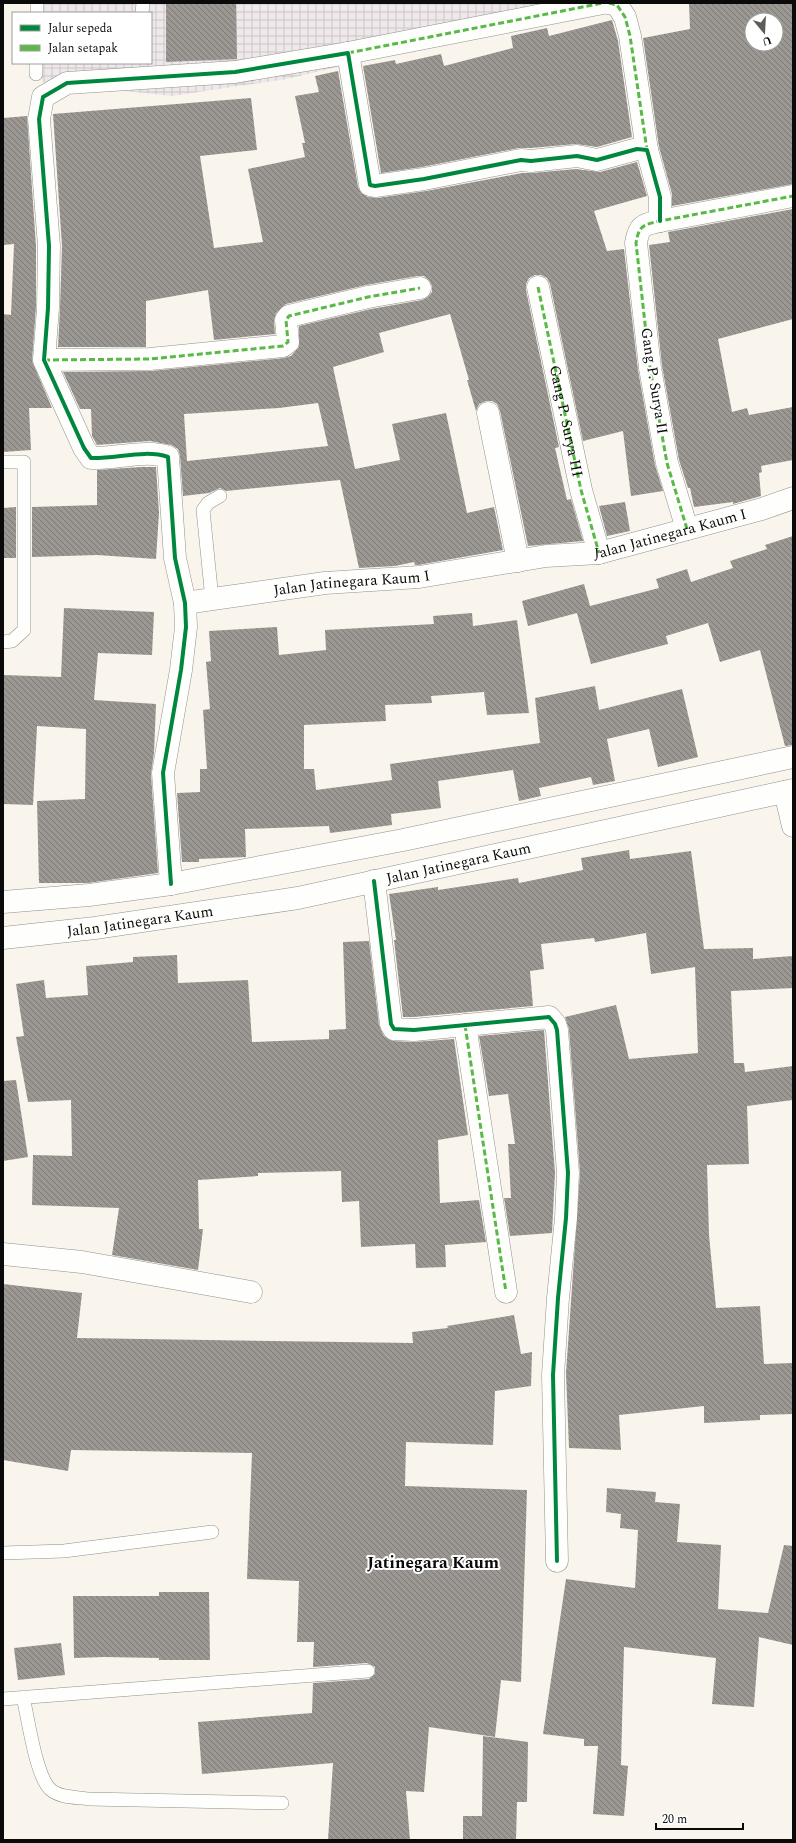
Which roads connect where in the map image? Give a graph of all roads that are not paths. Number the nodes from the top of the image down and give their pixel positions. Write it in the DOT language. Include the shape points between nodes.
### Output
graph roads {
  1 [pos="603,3"];
  2 [pos="609,3"];
  3 [pos="348,54"];
  4 [pos="647,150"];
  5 [pos="793,196"];
  6 [pos="660,221"];
  7 [pos="538,287"];
  8 [pos="420,288"];
  9 [pos="44,360"];
  10 [pos="488,413"];
  11 [pos="3,462"];
  12 [pos="220,496"];
  13 [pos="793,498"];
  14 [pos="687,529"];
  15 [pos="599,553"];
  16 [pos="518,561"];
  17 [pos="212,599"];
  18 [pos="185,603"];
  19 [pos="3,642"];
  20 [pos="793,757"];
  21 [pos="789,791"];
  22 [pos="793,826"];
  23 [pos="374,881"];
  24 [pos="171,884"];
  25 [pos="89,895"];
  26 [pos="3,902"];
  27 [pos="95,928"];
  28 [pos="3,938"];
  29 [pos="465,1025"];
  30 [pos="3,1254"];
  31 [pos="251,1292"];
  32 [pos="506,1292"];
  33 [pos="212,1532"];
  34 [pos="3,1553"];
  35 [pos="557,1561"];
  36 [pos="368,1671"];
  37 [pos="23,1697"];
  38 [pos="3,1699"];
  39 [pos="282,1803"];
  1 -- 3 [label="street"];
  2 -- 4 [label="street" via="617,5 625,17 630,36"];
  3 -- 4 [label="street" via="369,182 372,185 424,179 521,160 577,156 597,160 637,149"];
  3 -- 9 [label="street" via="235,72 67,83 43,97 39,119 49,246"];
  4 -- 6 [label="street" via="660,197"];
  5 -- 6 [label="street"];
  6 -- 14 [label="street, Gang P. Surya II" via="644,225 638,230 636,243 650,368 667,463"];
  7 -- 15 [label="street, Gang P. Surya III" via="580,483"];
  8 -- 9 [label="street" via="368,297 289,316 286,320 288,342 283,346 150,359"];
  9 -- 18 [label="street" via="84,448 92,458 159,454 168,457 175,558"];
  10 -- 16 [label="street"];
  11 -- 19 [label="lane" via="24,462 24,630 12,641"];
  12 -- 17 [label="lane" via="208,503 203,510"];
  13 -- 14 [label="street, Jalan Jatinegara Kaum I"];
  14 -- 15 [label="street, Jalan Jatinegara Kaum I"];
  15 -- 16 [label="street, Jalan Jatinegara Kaum I" via="546,556"];
  16 -- 17 [label="street, Jalan Jatinegara Kaum I" via="418,577 325,583"];
  17 -- 18 [label="street, Jalan Jatinegara Kaum I"];
  18 -- 24 [label="street" via="186,627 181,670 163,773"];
  20 -- 24 [label="street" via="403,840"];
  21 -- 22 [label="street"];
  21 -- 23 [label="street, Jalan Jatinegara Kaum"];
  23 -- 27 [label="street, Jalan Jatinegara Kaum" via="298,898"];
  23 -- 29 [label="street" via="394,1029"];
  24 -- 25 [label="street"];
  25 -- 26 [label="street"];
  25 -- 27 [label="street"];
  27 -- 28 [label="street, Jalan Jatinegara Kaum"];
  29 -- 32 [label="street"];
  29 -- 35 [label="street" via="549,1017 557,1030 568,1173 553,1375"];
  30 -- 31 [label="street" via="82,1262"];
  33 -- 34 [label="lane" via="64,1551"];
  36 -- 37 [label="lane"];
  37 -- 38 [label="lane"];
  37 -- 39 [label="lane" via="40,1770 50,1789 61,1795 89,1799"];
}
